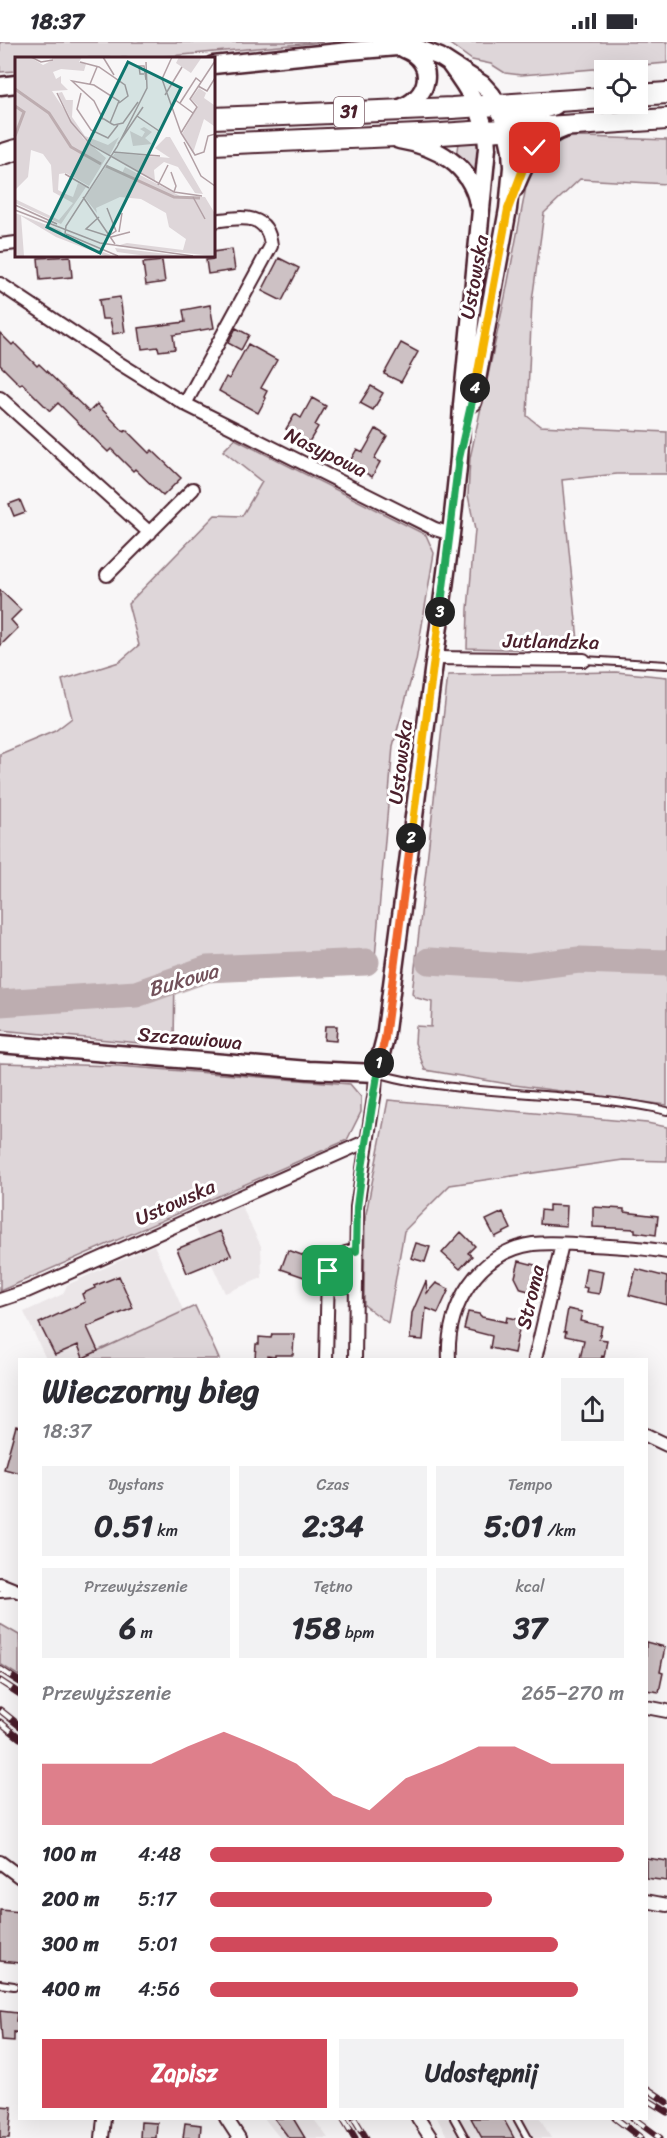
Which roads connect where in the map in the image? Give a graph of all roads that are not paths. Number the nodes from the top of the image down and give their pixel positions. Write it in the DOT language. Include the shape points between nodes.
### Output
graph roads {
  1 [pos="397,47"];
  2 [pos="449,63"];
  3 [pos="214,65"];
  4 [pos="15,84"];
  5 [pos="0,86"];
  6 [pos="667,93"];
  7 [pos="648,94"];
  8 [pos="594,99"];
  9 [pos="576,100"];
  10 [pos="498,105"];
  11 [pos="475,106"];
  12 [pos="395,110"];
  13 [pos="214,118"];
  14 [pos="667,119"];
  15 [pos="580,125"];
  16 [pos="667,127"];
  17 [pos="497,133"];
  18 [pos="384,136"];
  19 [pos="214,144"];
  20 [pos="15,150"];
  21 [pos="0,155"];
  22 [pos="15,161"];
  23 [pos="0,162"];
  24 [pos="508,209"];
  25 [pos="480,217"];
  26 [pos="214,221"];
  27 [pos="15,243"];
  28 [pos="0,245"];
  29 [pos="0,284"];
  30 [pos="0,398"];
  31 [pos="185,404"];
  32 [pos="459,458"];
  33 [pos="193,489"];
  34 [pos="150,533"];
  35 [pos="451,534"];
  36 [pos="107,575"];
  37 [pos="434,658"];
  38 [pos="584,660"];
  39 [pos="667,665"];
  40 [pos="0,1044"];
  41 [pos="376,1073"];
  42 [pos="667,1111"];
  43 [pos="367,1141"];
  44 [pos="562,1244"];
  45 [pos="356,1251"];
  46 [pos="667,1252"];
  47 [pos="0,1300"];
  48 [pos="326,1358"];
  49 [pos="355,1358"];
  50 [pos="449,1358"];
  51 [pos="535,1358"];
  52 [pos="648,1436"];
  53 [pos="667,1445"];
  54 [pos="0,1584"];
  55 [pos="18,1592"];
  56 [pos="18,1592"];
  57 [pos="0,1594"];
  58 [pos="648,1707"];
  59 [pos="667,1711"];
  60 [pos="0,1862"];
  61 [pos="18,1876"];
  62 [pos="648,1901"];
  63 [pos="667,1905"];
  64 [pos="0,1984"];
  65 [pos="14,1986"];
  66 [pos="104,2120"];
  67 [pos="227,2120"];
  68 [pos="419,2120"];
  69 [pos="455,2120"];
  70 [pos="518,2120"];
  71 [pos="102,2138"];
  72 [pos="239,2138"];
  73 [pos="430,2138"];
  74 [pos="465,2138"];
  75 [pos="528,2138"];
  1 -- 2 [label="street" via="424,50"];
  1 -- 3 [label="street"];
  1 -- 12 [label="street" via="417,56 426,76 423,91 415,101"];
  2 -- 10 [label="street" via="482,84"];
  2 -- 11 [label="street"];
  4 -- 5 [label="street"];
  6 -- 7 [label="main road"];
  8 -- 9 [label="main road, 31"];
  9 -- 10 [label="main road, 31"];
  9 -- 17 [label="street" via="534,112"];
  10 -- 11 [label="main road, 31"];
  10 -- 17 [label="street"];
  11 -- 12 [label="main road, 31"];
  11 -- 17 [label="street"];
  12 -- 13 [label="main road, 31"];
  14 -- 15 [label="main road, 31"];
  15 -- 16 [label="lane"];
  15 -- 17 [label="main road, 31"];
  15 -- 24 [label="street, Ustowska" via="549,136 535,148"];
  17 -- 18 [label="main road, 31"];
  17 -- 24 [label="street, Ustowska" via="512,159"];
  17 -- 25 [label="street, Ustowska"];
  18 -- 19 [label="main road, 31"];
  18 -- 25 [label="street, Ustowska" via="428,147 454,163 471,183"];
  20 -- 21 [label="main road"];
  22 -- 23 [label="main road"];
  24 -- 32 [label="street, Ustowska"];
  25 -- 32 [label="street, Ustowska"];
  26 -- 31 [label="street" via="251,218 267,229 271,246"];
  27 -- 28 [label="street"];
  29 -- 31 [label="street, Nasypowa"];
  30 -- 34 [label="street"];
  31 -- 35 [label="street, Nasypowa"];
  32 -- 35 [label="street, Ustowska"];
  33 -- 34 [label="street"];
  34 -- 36 [label="street"];
  35 -- 37 [label="street, Ustowska"];
  37 -- 38 [label="street, Jutlandzka"];
  37 -- 41 [label="street, Ustowska" via="385,1038"];
  38 -- 39 [label="lane, Jutlandzka"];
  40 -- 41 [label="street, Szczawiowa"];
  41 -- 42 [label="lane" via="399,1081 573,1097"];
  41 -- 43 [label="street, Ustowska"];
  43 -- 45 [label="street, Ustowska" via="357,1207"];
  43 -- 47 [label="street, Ustowska"];
  44 -- 46 [label="street, Stroma"];
  44 -- 50 [label="street, Stroma" via="514,1249 481,1270 466,1289 452,1319"];
  44 -- 51 [label="street, Stroma"];
  45 -- 48 [label="street" via="338,1257 328,1271"];
  45 -- 49 [label="street, Ustowska"];
  52 -- 53 [label="street"];
  54 -- 55 [label="street"];
  56 -- 57 [label="lane"];
  58 -- 59 [label="street"];
  60 -- 61 [label="street"];
  62 -- 63 [label="street"];
  64 -- 65 [label="lane"];
  66 -- 71 [label="street"];
  67 -- 72 [label="street"];
  68 -- 73 [label="street"];
  69 -- 74 [label="lane"];
  70 -- 75 [label="lane"];
}
